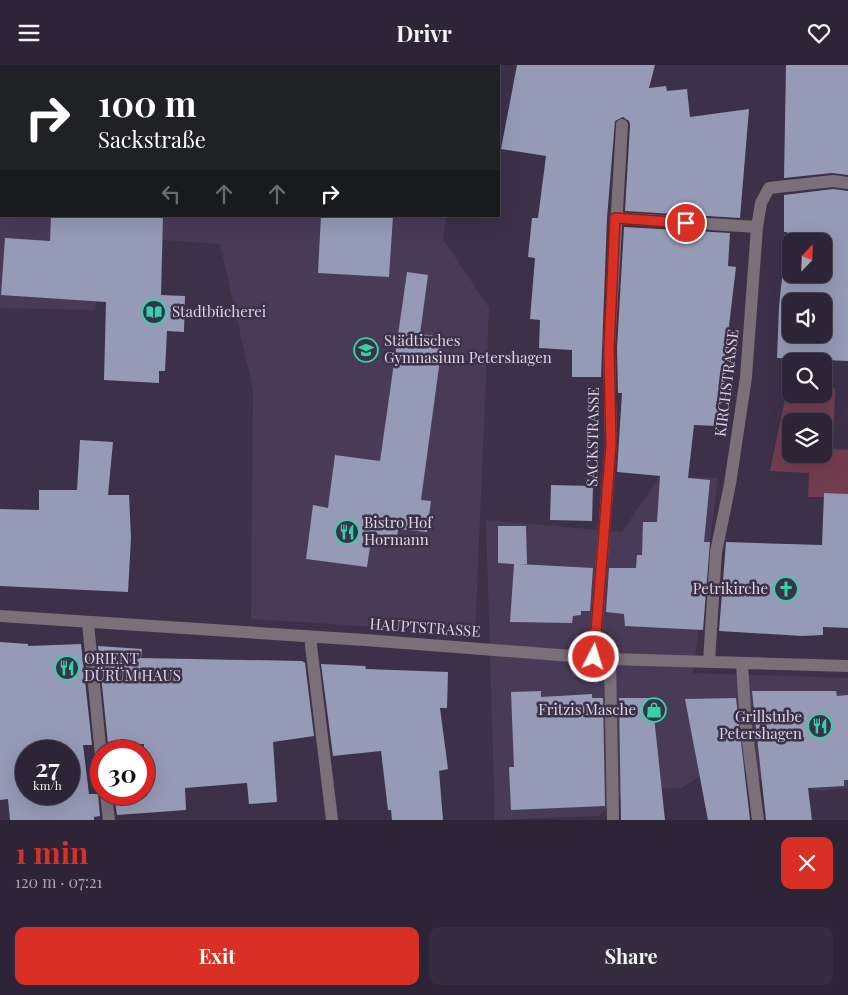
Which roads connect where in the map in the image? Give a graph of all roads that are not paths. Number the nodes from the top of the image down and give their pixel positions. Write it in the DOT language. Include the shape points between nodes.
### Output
graph roads {
  1 [pos="622,125"];
  2 [pos="848,183"];
  3 [pos="615,218"];
  4 [pos="758,227"];
  5 [pos="0,616"];
  6 [pos="88,623"];
  7 [pos="310,637"];
  8 [pos="594,657"];
  9 [pos="610,659"];
  10 [pos="709,661"];
  11 [pos="742,664"];
  12 [pos="848,666"];
  13 [pos="99,740"];
  14 [pos="107,805"];
  15 [pos="109,820"];
  16 [pos="332,820"];
  17 [pos="612,820"];
  18 [pos="758,820"];
  1 -- 3 [label="street, SACKSTRASSE"];
  2 -- 4 [label="street, KIRCHSTRASSE" via="833,181 769,188 761,203"];
  3 -- 4 [label="street"];
  3 -- 8 [label="street, SACKSTRASSE" via="609,348 611,445"];
  4 -- 10 [label="street, KIRCHSTRASSE" via="746,377 716,552"];
  5 -- 6 [label="street, HAUPTSTRASSE"];
  6 -- 7 [label="street, HAUPTSTRASSE"];
  6 -- 13 [label="street"];
  7 -- 8 [label="street, HAUPTSTRASSE"];
  7 -- 16 [label="street"];
  8 -- 9 [label="street, HAUPTSTRASSE"];
  9 -- 10 [label="street, HAUPTSTRASSE"];
  9 -- 17 [label="street"];
  10 -- 11 [label="street, HAUPTSTRASSE"];
  11 -- 12 [label="street, HAUPTSTRASSE"];
  11 -- 18 [label="street"];
  14 -- 15 [label="street"];
}
